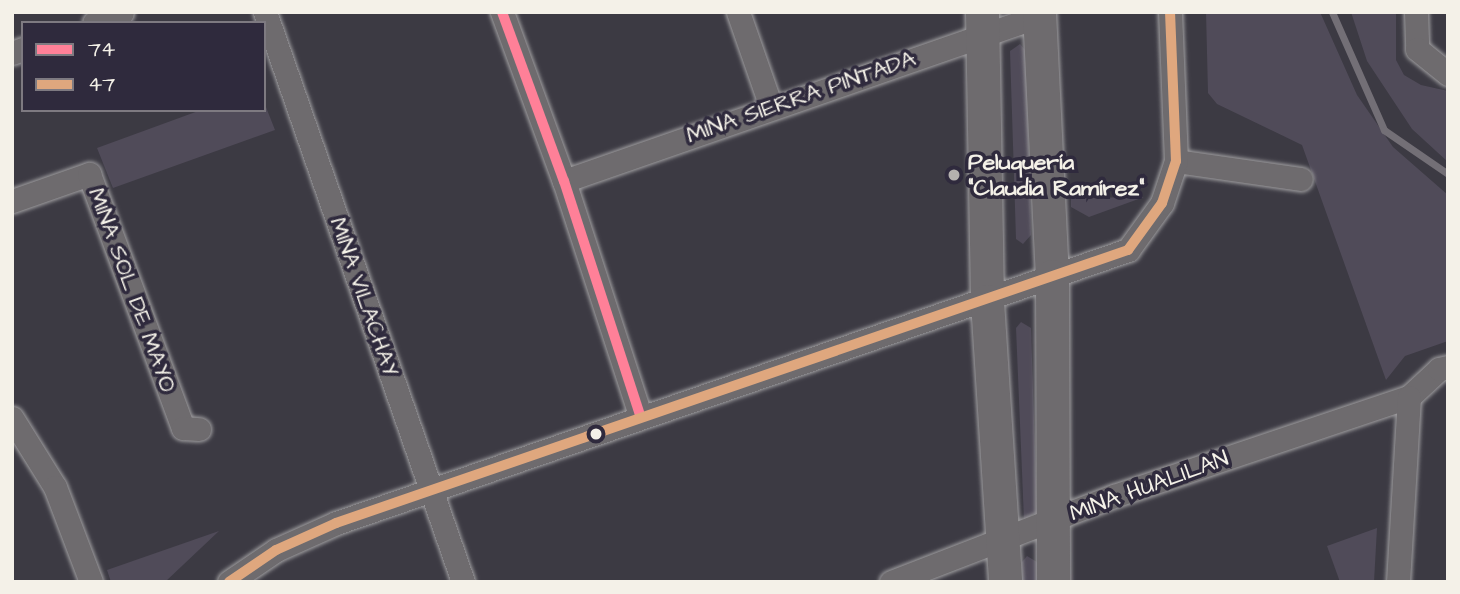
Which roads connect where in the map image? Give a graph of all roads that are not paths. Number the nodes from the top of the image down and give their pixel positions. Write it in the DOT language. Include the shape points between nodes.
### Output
graph roads {
  1 [pos="122,12"];
  2 [pos="265,12"];
  3 [pos="502,12"];
  4 [pos="738,12"];
  5 [pos="1170,12"];
  6 [pos="1416,12"];
  7 [pos="1039,14"];
  8 [pos="99,21"];
  9 [pos="982,24"];
  10 [pos="1448,74"];
  11 [pos="771,107"];
  12 [pos="1176,162"];
  13 [pos="1301,178"];
  14 [pos="564,181"];
  15 [pos="12,201"];
  16 [pos="1052,276"];
  17 [pos="987,301"];
  18 [pos="1448,367"];
  19 [pos="1409,397"];
  20 [pos="640,415"];
  21 [pos="12,418"];
  22 [pos="199,429"];
  23 [pos="431,489"];
  24 [pos="1051,522"];
  25 [pos="1004,541"];
  26 [pos="92,582"];
  27 [pos="229,582"];
  28 [pos="463,582"];
  29 [pos="891,582"];
  30 [pos="1005,582"];
  31 [pos="1053,582"];
  32 [pos="1398,582"];
  1 -- 8 [label="street"];
  2 -- 23 [label="street, MINA VILACHAY"];
  3 -- 14 [label="street"];
  4 -- 11 [label="street"];
  5 -- 12 [label="street"];
  6 -- 10 [label="street" via="1417,49"];
  7 -- 9 [label="street, MINA SIERRA PINTADA"];
  7 -- 16 [label="street"];
  9 -- 11 [label="street, MINA SIERRA PINTADA"];
  9 -- 17 [label="street"];
  11 -- 14 [label="street, MINA SIERRA PINTADA"];
  12 -- 13 [label="street"];
  12 -- 16 [label="street" via="1162,204 1128,250"];
  14 -- 20 [label="street"];
  15 -- 22 [label="street, MINA SOL DE MAYO" via="89,174 183,428"];
  16 -- 17 [label="street"];
  16 -- 24 [label="street"];
  17 -- 20 [label="street"];
  17 -- 25 [label="street"];
  18 -- 19 [label="street" via="1439,369"];
  19 -- 24 [label="street, MINA HUALILAN" via="1114,496"];
  19 -- 32 [label="street"];
  20 -- 23 [label="street"];
  21 -- 26 [label="street" via="55,487"];
  23 -- 27 [label="street" via="276,550"];
  23 -- 28 [label="street, MINA VILACHAY"];
  24 -- 25 [label="street, MINA HUALILAN"];
  24 -- 31 [label="street"];
  25 -- 29 [label="street, MINA HUALILAN"];
  25 -- 30 [label="street"];
}
